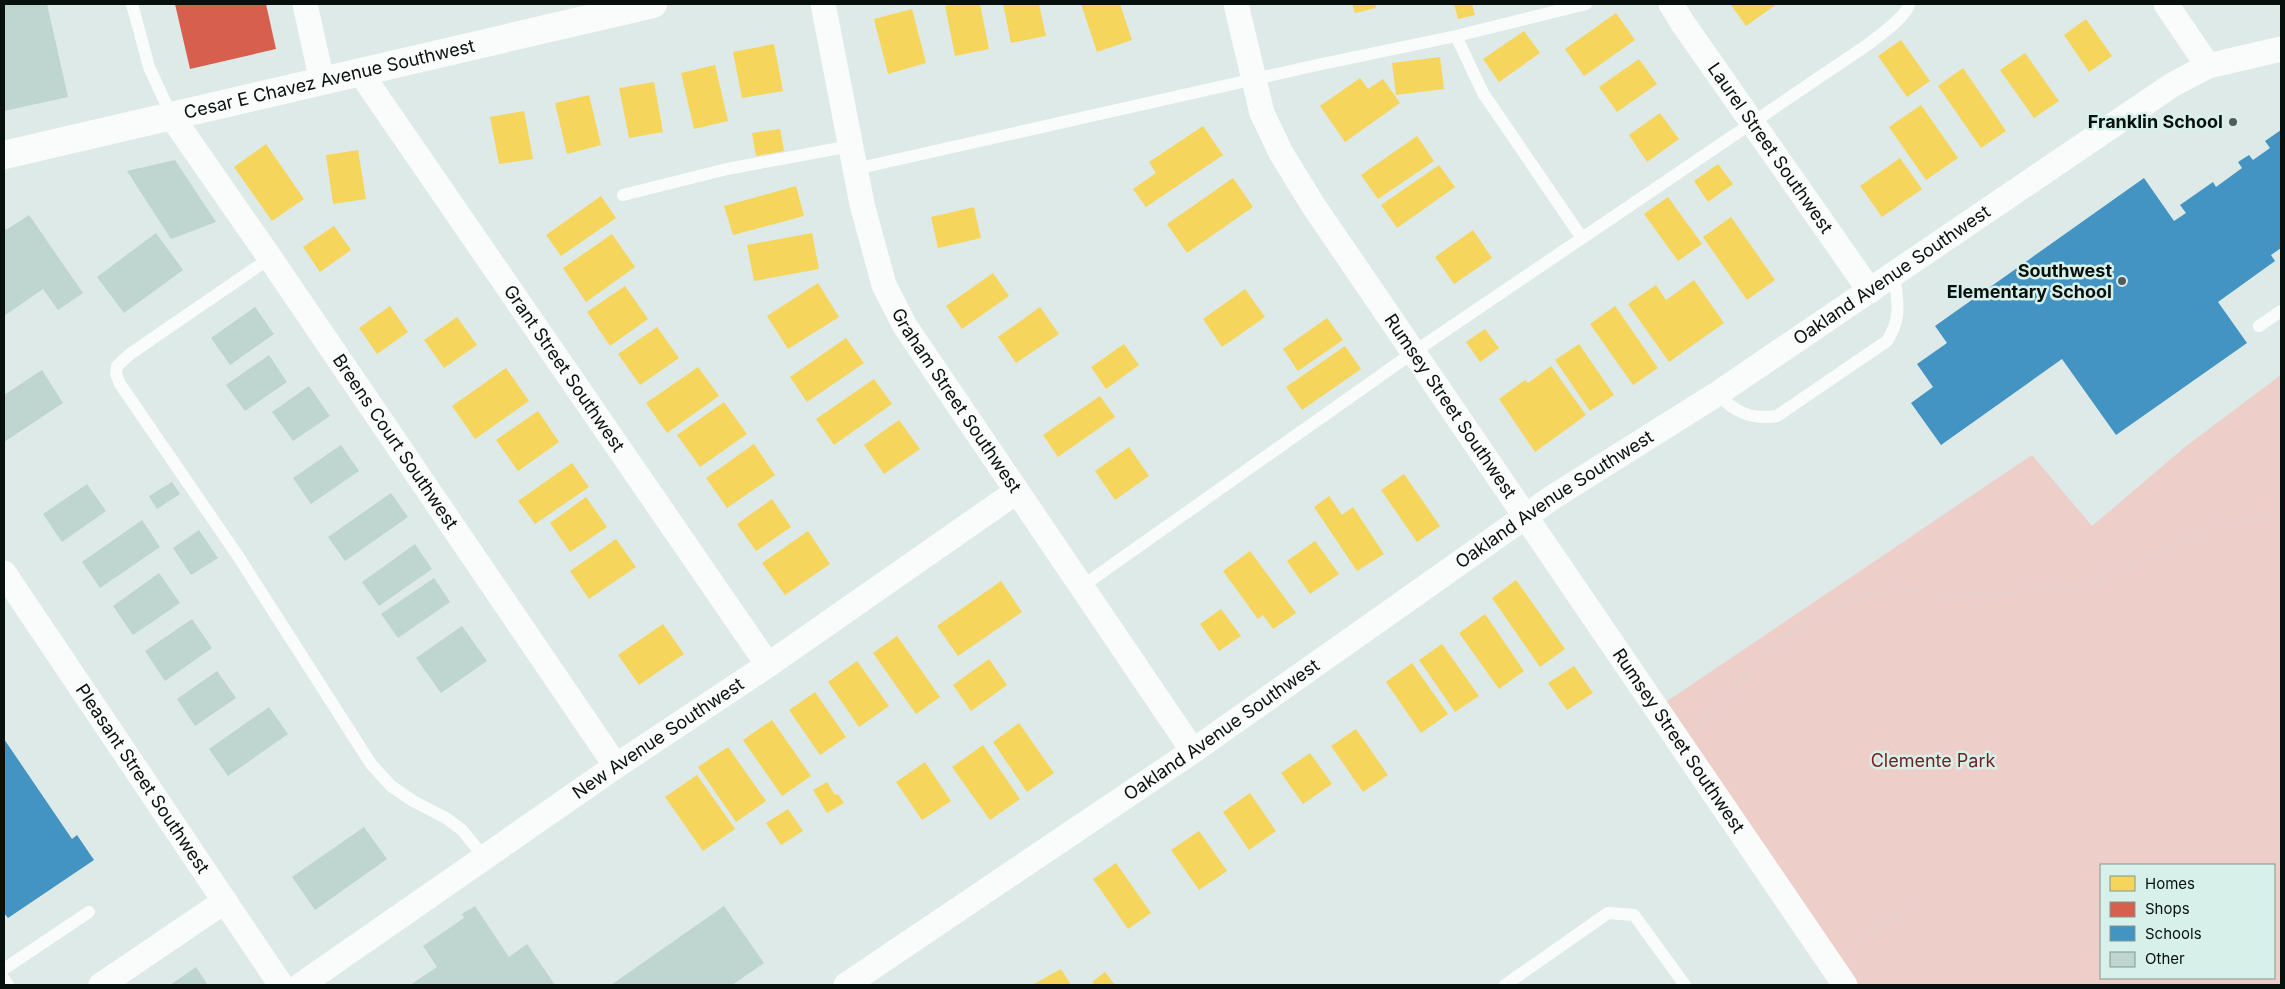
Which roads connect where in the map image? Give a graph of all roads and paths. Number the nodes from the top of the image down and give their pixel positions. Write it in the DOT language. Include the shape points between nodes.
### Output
graph roads {
  1 [pos="132,4"];
  2 [pos="305,4"];
  3 [pos="653,4"];
  4 [pos="823,4"];
  5 [pos="1236,4"];
  6 [pos="1586,4"];
  7 [pos="1671,4"];
  8 [pos="1909,4"];
  9 [pos="2166,4"];
  10 [pos="1456,36"];
  11 [pos="2281,50"];
  12 [pos="2208,66"];
  13 [pos="360,72"];
  14 [pos="1253,80"];
  15 [pos="322,81"];
  16 [pos="172,118"];
  17 [pos="1752,123"];
  18 [pos="4,155"];
  19 [pos="853,157"];
  20 [pos="623,195"];
  21 [pos="1582,238"];
  22 [pos="270,258"];
  23 [pos="1894,274"];
  24 [pos="1870,291"];
  25 [pos="2281,312"];
  26 [pos="2259,326"];
  27 [pos="1414,352"];
  28 [pos="1717,394"];
  29 [pos="1016,492"];
  30 [pos="2281,509"];
  31 [pos="1526,515"];
  32 [pos="4,573"];
  33 [pos="1081,587"];
  34 [pos="768,665"];
  35 [pos="1678,739"];
  36 [pos="1192,751"];
  37 [pos="616,766"];
  38 [pos="485,858"];
  39 [pos="1916,900"];
  40 [pos="225,901"];
  41 [pos="89,912"];
  42 [pos="1856,942"];
  43 [pos="4,969"];
  44 [pos="4,980"];
  45 [pos="8,985"];
  46 [pos="101,985"];
  47 [pos="281,985"];
  48 [pos="301,985"];
  49 [pos="846,985"];
  50 [pos="1505,985"];
  51 [pos="1685,985"];
  52 [pos="1845,985"];
  1 -- 16 [label="lane" via="149,67"];
  2 -- 15 [label="street"];
  3 -- 13 [label="main road, Cesar E Chavez Avenue Southwest"];
  4 -- 19 [label="street, Graham Street Southwest"];
  5 -- 14 [label="street, Rumsey Street Southwest"];
  6 -- 10 [label="lane"];
  7 -- 17 [label="street, Laurel Street Southwest"];
  8 -- 17 [label="lane" via="1898,20 1870,43"];
  9 -- 12 [label="street"];
  10 -- 14 [label="lane"];
  10 -- 21 [label="lane" via="1483,94"];
  11 -- 12 [label="street, Oakland Avenue Southwest"];
  12 -- 23 [label="street, Oakland Avenue Southwest" via="2172,85"];
  13 -- 15 [label="main road, Cesar E Chavez Avenue Southwest"];
  13 -- 34 [label="street, Grant Street Southwest"];
  14 -- 19 [label="lane"];
  14 -- 27 [label="street, Rumsey Street Southwest" via="1262,113 1281,153"];
  15 -- 16 [label="main road, Cesar E Chavez Avenue Southwest"];
  16 -- 18 [label="main road, Cesar E Chavez Avenue Southwest"];
  16 -- 22 [label="street, Breens Court Southwest"];
  17 -- 21 [label="lane"];
  17 -- 24 [label="street, Laurel Street Southwest"];
  19 -- 20 [label="lane" via="727,169"];
  19 -- 29 [label="street, Graham Street Southwest" via="884,286 905,326"];
  21 -- 27 [label="lane"];
  22 -- 37 [label="street, Breens Court Southwest"];
  22 -- 38 [label="lane" via="130,354 117,366 116,374 238,556 371,764 391,786 462,830"];
  23 -- 24 [label="street, Oakland Avenue Southwest"];
  23 -- 28 [label="lane" via="1898,308 1896,327 1887,340 1785,411 1762,418 1747,416 1730,407"];
  24 -- 28 [label="street, Oakland Avenue Southwest"];
  25 -- 26 [label="lane"];
  27 -- 31 [label="street, Rumsey Street Southwest"];
  27 -- 33 [label="lane"];
  28 -- 31 [label="street, Oakland Avenue Southwest"];
  29 -- 33 [label="street, Graham Street Southwest"];
  29 -- 34 [label="street, New Avenue Southwest"];
  30 -- 35 [label="path" via="2214,528 2078,586 1992,595 1904,590 1866,594 1829,609 1790,633 1751,666 1704,720"];
  31 -- 35 [label="street, Rumsey Street Southwest"];
  31 -- 36 [label="street, Oakland Avenue Southwest"];
  32 -- 40 [label="street, Pleasant Street Southwest"];
  33 -- 36 [label="street, Graham Street Southwest"];
  34 -- 37 [label="street, New Avenue Southwest"];
  35 -- 52 [label="street, Rumsey Street Southwest"];
  36 -- 49 [label="street, Oakland Avenue Southwest"];
  37 -- 38 [label="street, New Avenue Southwest"];
  38 -- 48 [label="street, New Avenue Southwest"];
  39 -- 42 [label="path"];
  40 -- 46 [label="street"];
  40 -- 47 [label="street, Pleasant Street Southwest"];
  41 -- 43 [label="lane"];
  44 -- 45 [label="lane"];
  50 -- 51 [label="lane" via="1608,913 1634,915"];
}
